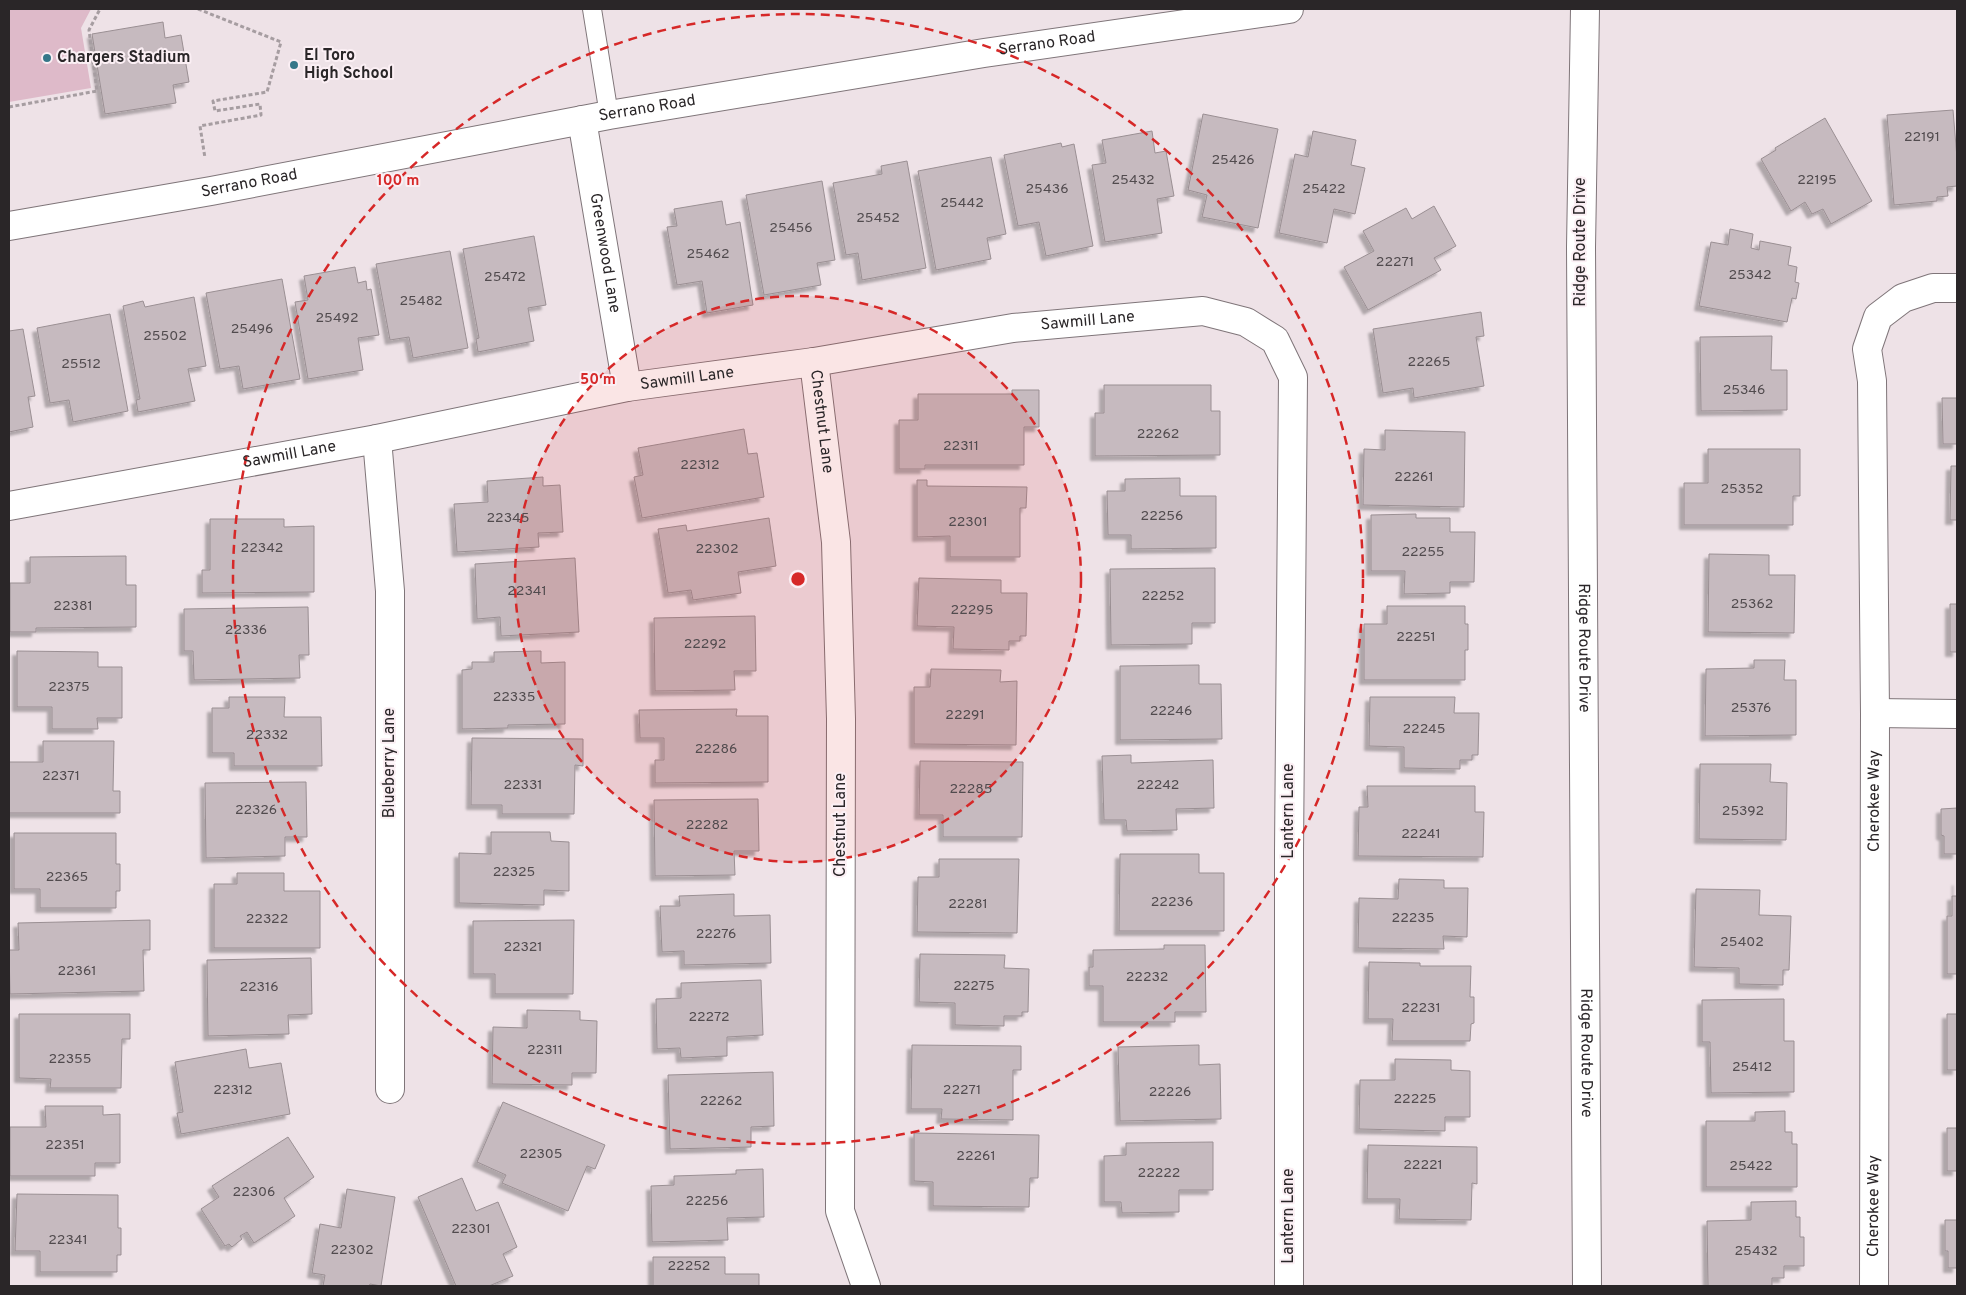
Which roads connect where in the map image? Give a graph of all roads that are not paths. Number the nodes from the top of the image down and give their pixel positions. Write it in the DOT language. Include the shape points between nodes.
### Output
graph roads {
  1 [pos="592,9"];
  2 [pos="1289,9"];
  3 [pos="1585,9"];
  4 [pos="609,115"];
  5 [pos="582,120"];
  6 [pos="9,226"];
  7 [pos="1957,288"];
  8 [pos="1275,340"];
  9 [pos="814,362"];
  10 [pos="627,386"];
  11 [pos="377,439"];
  12 [pos="9,506"];
  13 [pos="1874,713"];
  14 [pos="1957,714"];
  15 [pos="390,1089"];
  16 [pos="866,1286"];
  17 [pos="1290,1286"];
  18 [pos="1588,1286"];
  19 [pos="1874,1286"];
  1 -- 4 [label="lane"];
  2 -- 4 [label="street, Serrano Road" via="984,53"];
  3 -- 18 [label="street, Ridge Route Drive" via="1581,257"];
  4 -- 5 [label="street, Serrano Road"];
  5 -- 6 [label="street, Serrano Road"];
  5 -- 10 [label="street, Greenwood Lane"];
  7 -- 13 [label="street, Cherokee Way" via="1933,288 1903,298 1878,317 1867,349 1872,381"];
  8 -- 9 [label="street, Sawmill Lane" via="1246,322 1203,311 1012,328"];
  8 -- 17 [label="street, Lantern Lane" via="1293,377"];
  9 -- 10 [label="street, Sawmill Lane"];
  9 -- 16 [label="street, Chestnut Lane" via="836,542 841,719 840,1212"];
  10 -- 11 [label="street, Sawmill Lane"];
  11 -- 12 [label="street, Sawmill Lane"];
  11 -- 15 [label="street, Blueberry Lane" via="390,591"];
  13 -- 14 [label="street"];
  13 -- 19 [label="street, Cherokee Way"];
}
